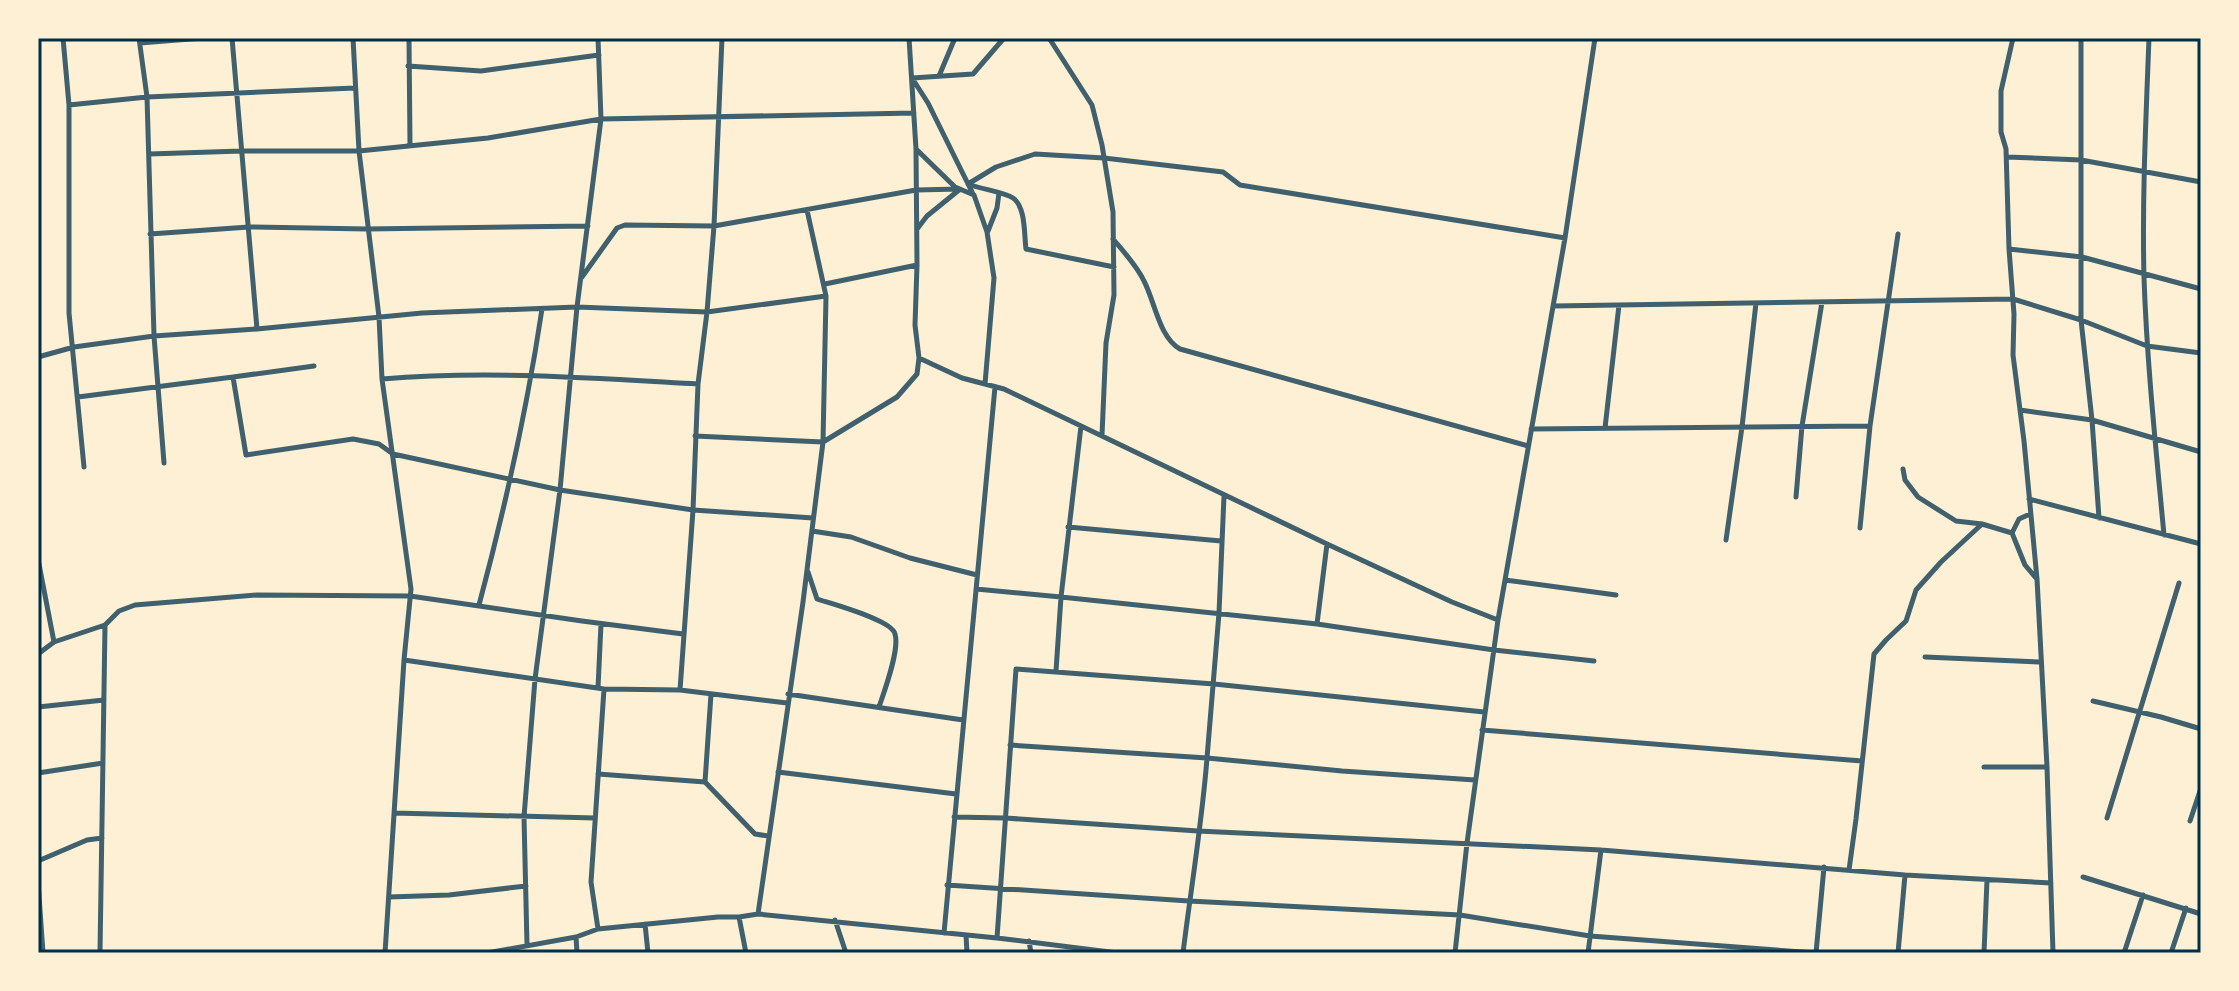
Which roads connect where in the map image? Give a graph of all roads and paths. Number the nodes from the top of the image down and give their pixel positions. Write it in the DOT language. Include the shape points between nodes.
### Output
graph roads {
  1 [pos="63,38"];
  2 [pos="203,38"];
  3 [pos="232,38"];
  4 [pos="353,38"];
  5 [pos="409,38"];
  6 [pos="598,38"];
  7 [pos="722,38"];
  8 [pos="909,38"];
  9 [pos="955,38"];
  10 [pos="1004,38"];
  11 [pos="1049,38"];
  12 [pos="1595,38"];
  13 [pos="2013,38"];
  14 [pos="2081,38"];
  15 [pos="2149,38"];
  16 [pos="140,40"];
  17 [pos="599,55"];
  18 [pos="408,66"];
  19 [pos="939,76"];
  20 [pos="912,78"];
  21 [pos="355,88"];
  22 [pos="236,94"];
  23 [pos="147,97"];
  24 [pos="69,105"];
  25 [pos="914,113"];
  26 [pos="719,116"];
  27 [pos="601,119"];
  28 [pos="410,146"];
  29 [pos="916,149"];
  30 [pos="242,151"];
  31 [pos="359,151"];
  32 [pos="149,154"];
  33 [pos="2007,157"];
  34 [pos="1104,158"];
  35 [pos="2081,160"];
  36 [pos="2144,170"];
  37 [pos="2201,182"];
  38 [pos="968,184"];
  39 [pos="960,189"];
  40 [pos="916,190"];
  41 [pos="999,193"];
  42 [pos="974,195"];
  43 [pos="807,210"];
  44 [pos="588,226"];
  45 [pos="714,226"];
  46 [pos="249,227"];
  47 [pos="367,229"];
  48 [pos="916,230"];
  49 [pos="987,232"];
  50 [pos="150,234"];
  51 [pos="1898,234"];
  52 [pos="1565,238"];
  53 [pos="1113,239"];
  54 [pos="2009,249"];
  55 [pos="2082,257"];
  56 [pos="917,265"];
  57 [pos="1114,267"];
  58 [pos="2144,275"];
  59 [pos="581,278"];
  60 [pos="825,284"];
  61 [pos="2201,289"];
  62 [pos="826,296"];
  63 [pos="2013,299"];
  64 [pos="1889,301"];
  65 [pos="1822,302"];
  66 [pos="1756,303"];
  67 [pos="1619,305"];
  68 [pos="1553,306"];
  69 [pos="577,307"];
  70 [pos="542,309"];
  71 [pos="707,312"];
  72 [pos="379,317"];
  73 [pos="2081,320"];
  74 [pos="257,329"];
  75 [pos="154,336"];
  76 [pos="2147,346"];
  77 [pos="74,347"];
  78 [pos="2201,353"];
  79 [pos="38,357"];
  80 [pos="919,358"];
  81 [pos="314,366"];
  82 [pos="532,376"];
  83 [pos="233,377"];
  84 [pos="570,377"];
  85 [pos="382,379"];
  86 [pos="698,384"];
  87 [pos="985,384"];
  88 [pos="157,387"];
  89 [pos="995,387"];
  90 [pos="78,397"];
  91 [pos="2020,410"];
  92 [pos="2092,420"];
  93 [pos="1081,426"];
  94 [pos="1802,426"];
  95 [pos="1870,426"];
  96 [pos="1742,427"];
  97 [pos="1605,428"];
  98 [pos="1531,429"];
  99 [pos="1102,435"];
  100 [pos="695,436"];
  101 [pos="2155,438"];
  102 [pos="823,442"];
  103 [pos="1528,446"];
  104 [pos="2201,452"];
  105 [pos="393,454"];
  106 [pos="164,463"];
  107 [pos="84,467"];
  108 [pos="1903,469"];
  109 [pos="509,479"];
  110 [pos="560,490"];
  111 [pos="1224,496"];
  112 [pos="1796,497"];
  113 [pos="2029,499"];
  114 [pos="693,510"];
  115 [pos="2030,514"];
  116 [pos="813,518"];
  117 [pos="2099,518"];
  118 [pos="1982,524"];
  119 [pos="1068,527"];
  120 [pos="1860,528"];
  121 [pos="812,531"];
  122 [pos="2012,533"];
  123 [pos="2164,535"];
  124 [pos="1726,540"];
  125 [pos="1221,541"];
  126 [pos="1327,544"];
  127 [pos="2201,544"];
  128 [pos="38,559"];
  129 [pos="807,568"];
  130 [pos="977,575"];
  131 [pos="2037,579"];
  132 [pos="1505,580"];
  133 [pos="2179,583"];
  134 [pos="976,589"];
  135 [pos="1616,595"];
  136 [pos="410,596"];
  137 [pos="1061,597"];
  138 [pos="479,605"];
  139 [pos="1219,613"];
  140 [pos="545,614"];
  141 [pos="1498,620"];
  142 [pos="601,624"];
  143 [pos="1317,624"];
  144 [pos="105,625"];
  145 [pos="683,634"];
  146 [pos="54,642"];
  147 [pos="1494,650"];
  148 [pos="38,654"];
  149 [pos="1925,657"];
  150 [pos="404,660"];
  151 [pos="1594,661"];
  152 [pos="2040,662"];
  153 [pos="1056,671"];
  154 [pos="535,679"];
  155 [pos="1214,684"];
  156 [pos="601,688"];
  157 [pos="680,690"];
  158 [pos="711,694"];
  159 [pos="788,694"];
  160 [pos="104,700"];
  161 [pos="2093,701"];
  162 [pos="787,703"];
  163 [pos="38,707"];
  164 [pos="879,707"];
  165 [pos="1484,712"];
  166 [pos="2139,712"];
  167 [pos="963,720"];
  168 [pos="2201,729"];
  169 [pos="1482,730"];
  170 [pos="1010,745"];
  171 [pos="1207,758"];
  172 [pos="1862,761"];
  173 [pos="103,763"];
  174 [pos="1984,767"];
  175 [pos="2047,767"];
  176 [pos="778,772"];
  177 [pos="38,773"];
  178 [pos="598,774"];
  179 [pos="1475,780"];
  180 [pos="705,782"];
  181 [pos="2201,788"];
  182 [pos="956,794"];
  183 [pos="394,813"];
  184 [pos="524,817"];
  185 [pos="954,817"];
  186 [pos="595,818"];
  187 [pos="1005,818"];
  188 [pos="2107,818"];
  189 [pos="2190,821"];
  190 [pos="1198,831"];
  191 [pos="768,836"];
  192 [pos="102,838"];
  193 [pos="1467,843"];
  194 [pos="1601,850"];
  195 [pos="38,861"];
  196 [pos="1824,867"];
  197 [pos="1849,870"];
  198 [pos="1905,875"];
  199 [pos="2083,877"];
  200 [pos="1987,880"];
  201 [pos="38,882"];
  202 [pos="2051,883"];
  203 [pos="947,885"];
  204 [pos="526,886"];
  205 [pos="1000,889"];
  206 [pos="2143,895"];
  207 [pos="389,897"];
  208 [pos="1189,901"];
  209 [pos="2186,908"];
  210 [pos="758,914"];
  211 [pos="2201,914"];
  212 [pos="1460,915"];
  213 [pos="739,917"];
  214 [pos="835,920"];
  215 [pos="645,924"];
  216 [pos="598,929"];
  217 [pos="944,933"];
  218 [pos="966,935"];
  219 [pos="1590,936"];
  220 [pos="576,937"];
  221 [pos="997,938"];
  222 [pos="1029,941"];
  223 [pos="527,945"];
  224 [pos="43,953"];
  225 [pos="100,953"];
  226 [pos="385,953"];
  227 [pos="487,953"];
  228 [pos="577,953"];
  229 [pos="648,953"];
  230 [pos="746,953"];
  231 [pos="846,953"];
  232 [pos="967,953"];
  233 [pos="1031,953"];
  234 [pos="1118,953"];
  235 [pos="1183,953"];
  236 [pos="1455,953"];
  237 [pos="1588,953"];
  238 [pos="1816,953"];
  239 [pos="1898,953"];
  240 [pos="1984,953"];
  241 [pos="2053,953"];
  242 [pos="2124,953"];
  243 [pos="2171,953"];
  1 -- 24 [label="street"];
  2 -- 16 [label="street"];
  3 -- 22 [label="street"];
  4 -- 21 [label="street"];
  5 -- 18 [label="street"];
  6 -- 17 [label="street"];
  7 -- 26 [label="street"];
  8 -- 20 [label="street"];
  9 -- 19 [label="street"];
  10 -- 19 [label="street" via="973,74"];
  11 -- 34 [label="street" via="1092,105"];
  12 -- 52 [label="street"];
  13 -- 33 [label="street" via="2001,91"];
  14 -- 35 [label="street"];
  15 -- 36 [label="street"];
  16 -- 23 [label="street"];
  17 -- 18 [label="street" via="481,71"];
  17 -- 27 [label="street"];
  18 -- 28 [label="street"];
  19 -- 20 [label="street"];
  20 -- 25 [label="street"];
  20 -- 38 [label="street"];
  21 -- 22 [label="street"];
  21 -- 31 [label="street"];
  22 -- 23 [label="street"];
  22 -- 30 [label="street"];
  23 -- 24 [label="street"];
  23 -- 32 [label="street"];
  24 -- 77 [label="street" via="69,313"];
  25 -- 26 [label="street"];
  25 -- 29 [label="street"];
  26 -- 27 [label="street"];
  26 -- 45 [label="street"];
  27 -- 28 [label="street"];
  27 -- 44 [label="street"];
  28 -- 31 [label="street"];
  29 -- 39 [label="street"];
  29 -- 40 [label="street"];
  30 -- 31 [label="street"];
  30 -- 32 [label="street"];
  30 -- 46 [label="street"];
  31 -- 47 [label="street"];
  32 -- 50 [label="street"];
  33 -- 35 [label="street"];
  33 -- 54 [label="street"];
  34 -- 38 [label="street" via="1035,154 996,167"];
  34 -- 52 [label="street" via="1223,172 1240,185"];
  34 -- 53 [label="street"];
  35 -- 36 [label="street"];
  35 -- 55 [label="street"];
  36 -- 37 [label="street"];
  36 -- 58 [label="street"];
  38 -- 41 [label="street"];
  38 -- 42 [label="street"];
  39 -- 40 [label="street"];
  39 -- 42 [label="street"];
  39 -- 48 [label="street"];
  40 -- 43 [label="street"];
  40 -- 48 [label="street"];
  41 -- 49 [label="street"];
  41 -- 57 [label="street" via="1012,197 1020,208 1026,249"];
  42 -- 49 [label="street"];
  43 -- 45 [label="street"];
  43 -- 60 [label="street"];
  44 -- 47 [label="street"];
  44 -- 59 [label="street"];
  45 -- 59 [label="street" via="617,228"];
  45 -- 71 [label="street"];
  46 -- 47 [label="street"];
  46 -- 50 [label="street"];
  46 -- 74 [label="street"];
  47 -- 72 [label="street"];
  48 -- 56 [label="street"];
  49 -- 87 [label="street" via="994,278"];
  50 -- 75 [label="street"];
  51 -- 64 [label="street"];
  52 -- 68 [label="street"];
  53 -- 57 [label="street"];
  53 -- 103 [label="street" via="1143,279 1163,329 1180,349"];
  54 -- 55 [label="street"];
  54 -- 63 [label="street"];
  55 -- 58 [label="street"];
  55 -- 73 [label="street"];
  56 -- 60 [label="street"];
  56 -- 80 [label="street"];
  57 -- 99 [label="street"];
  58 -- 61 [label="street"];
  58 -- 76 [label="street"];
  59 -- 69 [label="street"];
  60 -- 62 [label="street"];
  62 -- 71 [label="street"];
  62 -- 102 [label="street"];
  63 -- 64 [label="street"];
  63 -- 73 [label="street"];
  63 -- 91 [label="street"];
  64 -- 65 [label="street"];
  64 -- 95 [label="street"];
  65 -- 66 [label="street"];
  65 -- 94 [label="street"];
  66 -- 67 [label="street"];
  66 -- 96 [label="street"];
  67 -- 68 [label="street"];
  67 -- 97 [label="street"];
  68 -- 98 [label="street"];
  69 -- 70 [label="street"];
  69 -- 71 [label="street"];
  69 -- 84 [label="street"];
  70 -- 72 [label="street"];
  70 -- 82 [label="street"];
  71 -- 86 [label="street"];
  72 -- 74 [label="street"];
  72 -- 85 [label="street"];
  73 -- 76 [label="street"];
  73 -- 92 [label="street"];
  74 -- 75 [label="street"];
  75 -- 77 [label="street"];
  75 -- 88 [label="street"];
  76 -- 78 [label="street"];
  76 -- 101 [label="street"];
  77 -- 79 [label="street"];
  77 -- 90 [label="street"];
  80 -- 87 [label="street"];
  80 -- 102 [label="street" via="917,374 897,397"];
  81 -- 83 [label="street"];
  82 -- 84 [label="street"];
  82 -- 85 [label="street"];
  82 -- 109 [label="street"];
  83 -- 88 [label="street"];
  83 -- 105 [label="street" via="246,455 353,439 379,444"];
  84 -- 86 [label="street"];
  84 -- 110 [label="street"];
  85 -- 105 [label="street"];
  86 -- 100 [label="street"];
  87 -- 89 [label="street"];
  88 -- 90 [label="street"];
  88 -- 106 [label="street"];
  89 -- 93 [label="street"];
  89 -- 130 [label="street"];
  90 -- 107 [label="street"];
  91 -- 92 [label="street"];
  91 -- 113 [label="street"];
  92 -- 101 [label="street"];
  92 -- 117 [label="street"];
  93 -- 99 [label="street"];
  93 -- 119 [label="street"];
  94 -- 95 [label="street"];
  94 -- 96 [label="street"];
  94 -- 112 [label="street"];
  95 -- 120 [label="street"];
  96 -- 97 [label="street"];
  96 -- 124 [label="street"];
  97 -- 98 [label="street"];
  98 -- 103 [label="street"];
  99 -- 111 [label="street"];
  100 -- 102 [label="street"];
  100 -- 114 [label="street"];
  101 -- 104 [label="street"];
  101 -- 123 [label="street"];
  102 -- 116 [label="street"];
  103 -- 132 [label="street"];
  105 -- 109 [label="street"];
  105 -- 136 [label="street"];
  108 -- 118 [label="street" via="1918,497 1956,521"];
  109 -- 110 [label="street"];
  109 -- 138 [label="street"];
  110 -- 114 [label="street"];
  110 -- 140 [label="street"];
  111 -- 125 [label="street"];
  111 -- 126 [label="street"];
  113 -- 115 [label="street"];
  113 -- 117 [label="street"];
  114 -- 116 [label="street"];
  114 -- 145 [label="street"];
  115 -- 122 [label="street" via="2019,519"];
  115 -- 131 [label="street"];
  116 -- 121 [label="street"];
  117 -- 123 [label="street"];
  118 -- 122 [label="street"];
  118 -- 172 [label="street" via="1916,590 1906,621 1874,654"];
  119 -- 125 [label="street"];
  119 -- 137 [label="street"];
  121 -- 129 [label="street"];
  121 -- 130 [label="street" via="851,537"];
  122 -- 131 [label="street"];
  123 -- 127 [label="street"];
  125 -- 139 [label="street"];
  126 -- 141 [label="street"];
  126 -- 143 [label="street"];
  128 -- 146 [label="street"];
  129 -- 159 [label="street"];
  129 -- 164 [label="street" via="817,599 864,615 895,633"];
  130 -- 134 [label="street"];
  131 -- 152 [label="street"];
  132 -- 135 [label="street"];
  132 -- 141 [label="street"];
  133 -- 166 [label="street"];
  134 -- 137 [label="street"];
  134 -- 167 [label="street"];
  136 -- 138 [label="street"];
  136 -- 144 [label="street" via="257,595 135,605"];
  136 -- 150 [label="street"];
  137 -- 139 [label="street"];
  137 -- 153 [label="street"];
  138 -- 140 [label="street"];
  139 -- 143 [label="street"];
  139 -- 155 [label="street"];
  140 -- 142 [label="street"];
  140 -- 154 [label="street"];
  141 -- 147 [label="street"];
  142 -- 145 [label="street"];
  142 -- 156 [label="street"];
  143 -- 147 [label="street"];
  144 -- 146 [label="street"];
  144 -- 160 [label="street"];
  145 -- 157 [label="street"];
  146 -- 148 [label="street"];
  147 -- 151 [label="street"];
  147 -- 165 [label="street"];
  149 -- 152 [label="street"];
  150 -- 154 [label="street"];
  150 -- 183 [label="street"];
  152 -- 175 [label="street"];
  153 -- 155 [label="street"];
  153 -- 170 [label="street" via="1016,669"];
  154 -- 156 [label="street"];
  154 -- 184 [label="street"];
  155 -- 165 [label="street"];
  155 -- 171 [label="street"];
  156 -- 157 [label="street"];
  156 -- 178 [label="street"];
  157 -- 158 [label="street"];
  158 -- 162 [label="street"];
  158 -- 180 [label="street"];
  159 -- 162 [label="street"];
  159 -- 164 [label="street"];
  160 -- 163 [label="street"];
  160 -- 173 [label="street"];
  161 -- 166 [label="street"];
  162 -- 176 [label="street"];
  164 -- 167 [label="street"];
  165 -- 169 [label="street"];
  166 -- 168 [label="street"];
  166 -- 188 [label="street"];
  167 -- 182 [label="street"];
  169 -- 172 [label="street"];
  169 -- 179 [label="street"];
  170 -- 171 [label="street"];
  170 -- 187 [label="street"];
  171 -- 179 [label="street"];
  171 -- 190 [label="street"];
  172 -- 197 [label="street"];
  173 -- 177 [label="street"];
  173 -- 192 [label="street"];
  174 -- 175 [label="street"];
  175 -- 202 [label="street"];
  176 -- 182 [label="street"];
  176 -- 191 [label="street"];
  178 -- 180 [label="street"];
  178 -- 186 [label="street"];
  179 -- 193 [label="street"];
  180 -- 191 [label="street" via="755,834"];
  181 -- 189 [label="street"];
  182 -- 185 [label="street"];
  183 -- 184 [label="street"];
  183 -- 207 [label="street"];
  184 -- 186 [label="street"];
  184 -- 204 [label="street"];
  185 -- 187 [label="street"];
  185 -- 203 [label="street"];
  186 -- 216 [label="street" via="591,882"];
  187 -- 190 [label="street"];
  187 -- 205 [label="street"];
  190 -- 193 [label="street"];
  190 -- 208 [label="street"];
  191 -- 210 [label="street"];
  192 -- 195 [label="street"];
  192 -- 225 [label="street"];
  193 -- 194 [label="street"];
  193 -- 212 [label="street"];
  194 -- 196 [label="street"];
  194 -- 219 [label="street"];
  196 -- 197 [label="street"];
  196 -- 238 [label="street"];
  197 -- 198 [label="street"];
  198 -- 200 [label="street"];
  198 -- 239 [label="street"];
  199 -- 206 [label="street"];
  200 -- 202 [label="street"];
  200 -- 240 [label="street"];
  201 -- 224 [label="street"];
  202 -- 241 [label="street"];
  203 -- 205 [label="street"];
  203 -- 217 [label="street"];
  204 -- 207 [label="street"];
  204 -- 223 [label="street"];
  205 -- 208 [label="street"];
  205 -- 221 [label="street"];
  206 -- 209 [label="street"];
  206 -- 242 [label="street"];
  207 -- 226 [label="street"];
  208 -- 212 [label="street"];
  208 -- 235 [label="street"];
  209 -- 211 [label="street"];
  209 -- 243 [label="street"];
  210 -- 213 [label="street"];
  210 -- 214 [label="street"];
  212 -- 219 [label="street"];
  212 -- 236 [label="street"];
  213 -- 215 [label="street"];
  213 -- 230 [label="street"];
  214 -- 217 [label="street"];
  214 -- 231 [label="street"];
  215 -- 216 [label="street"];
  215 -- 229 [label="street"];
  216 -- 220 [label="street"];
  217 -- 218 [label="street"];
  218 -- 221 [label="street"];
  218 -- 232 [label="street"];
  219 -- 237 [label="street"];
  219 -- 238 [label="street"];
  220 -- 223 [label="street"];
  220 -- 228 [label="street"];
  221 -- 222 [label="street"];
  222 -- 233 [label="street"];
  222 -- 234 [label="street"];
  223 -- 227 [label="street"];
}
